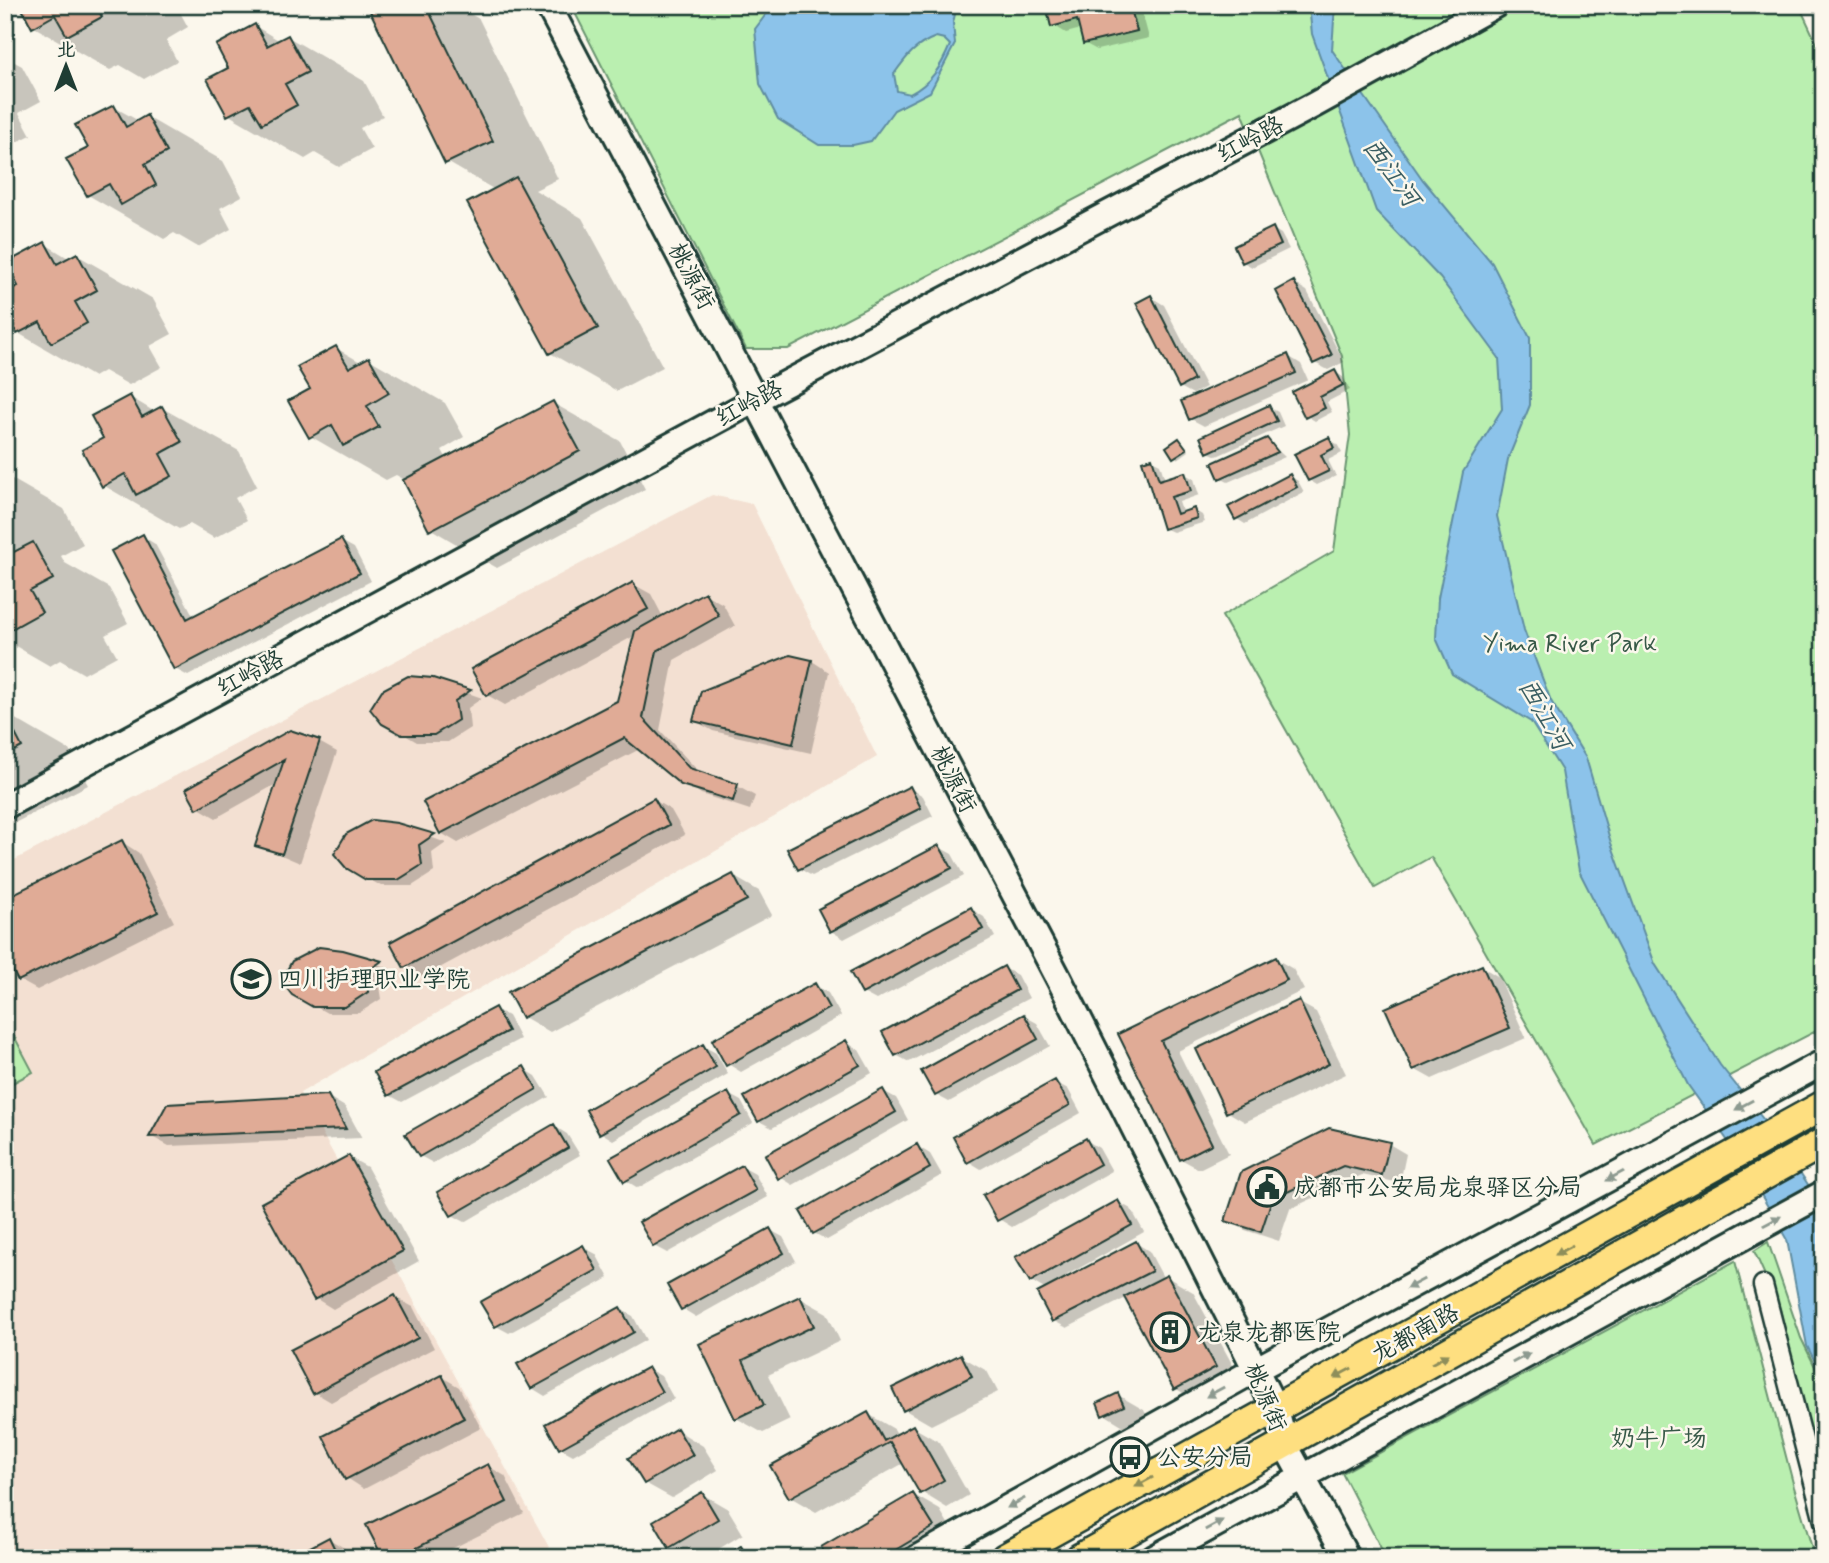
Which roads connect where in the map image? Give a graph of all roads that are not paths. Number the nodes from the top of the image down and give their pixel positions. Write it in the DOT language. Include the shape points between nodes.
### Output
graph roads {
  1 [pos="548,5"];
  2 [pos="1495,5"];
  3 [pos="757,399"];
  4 [pos="5,806"];
  5 [pos="1814,1067"];
  6 [pos="1817,1109"];
  7 [pos="1824,1142"];
  8 [pos="1824,1193"];
  9 [pos="1763,1285"];
  10 [pos="1255,1370"];
  11 [pos="1276,1410"];
  12 [pos="1285,1445"];
  13 [pos="1303,1477"];
  14 [pos="1824,1521"];
  15 [pos="917,1558"];
  16 [pos="1005,1558"];
  17 [pos="1080,1558"];
  18 [pos="1154,1558"];
  19 [pos="1348,1558"];
  1 -- 3 [label="street, 桃源街"];
  2 -- 3 [label="street, 红岭路"];
  3 -- 4 [label="street, 红岭路"];
  3 -- 10 [label="street, 桃源街" via="1059,979"];
  5 -- 10 [label="street, one-way"];
  6 -- 11 [label="main road, 龙都南路, one-way"];
  12 -- 7 [label="main road, 龙都南路, one-way"];
  13 -- 8 [label="street, one-way"];
  9 -- 14 [label="street"];
  10 -- 11 [label="street, 桃源街"];
  10 -- 15 [label="street, one-way"];
  11 -- 12 [label="street, 桃源街"];
  11 -- 16 [label="main road, 龙都南路, one-way"];
  12 -- 13 [label="street, 桃源街"];
  12 -- 17 [label="main road, 龙都南路"];
  18 -- 13 [label="street, one-way"];
  13 -- 19 [label="street, 桃源街"];
}
